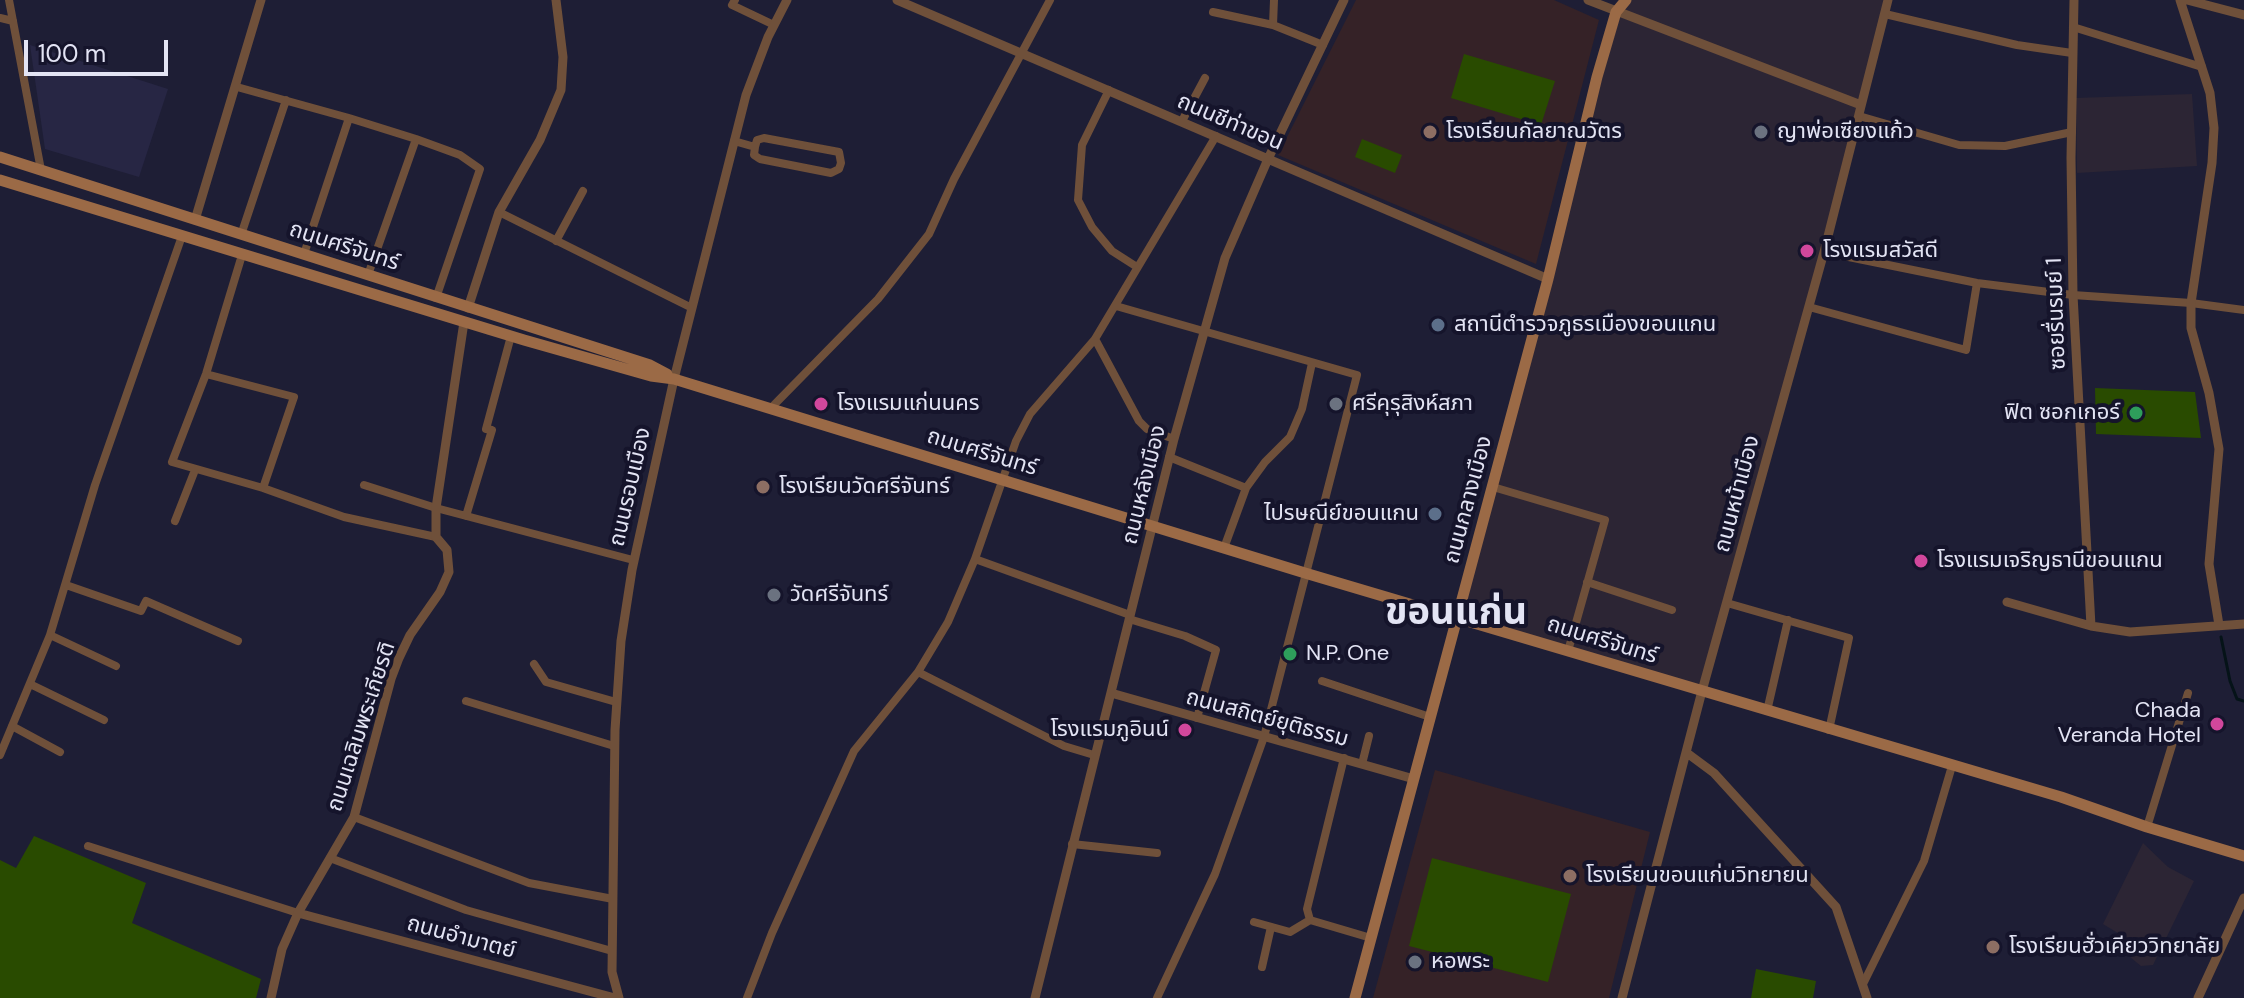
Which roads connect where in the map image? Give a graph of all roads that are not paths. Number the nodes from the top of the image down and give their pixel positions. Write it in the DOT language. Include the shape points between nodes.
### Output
graph roads {
  1 [pos="9,0"];
  2 [pos="261,0"];
  3 [pos="546,0"];
  4 [pos="735,0"];
  5 [pos="787,0"];
  6 [pos="897,0"];
  7 [pos="1050,0"];
  8 [pos="1274,0"];
  9 [pos="1344,0"];
  10 [pos="1588,0"];
  11 [pos="1626,0"];
  12 [pos="1888,0"];
  13 [pos="2074,0"];
  14 [pos="2180,0"];
  15 [pos="2187,0"];
  16 [pos="556,2"];
  17 [pos="1615,6"];
  18 [pos="1213,12"];
  19 [pos="1885,14"];
  20 [pos="2244,15"];
  21 [pos="0,18"];
  22 [pos="13,21"];
  23 [pos="774,25"];
  24 [pos="1273,25"];
  25 [pos="2073,27"];
  26 [pos="1323,45"];
  27 [pos="2072,53"];
  28 [pos="1022,54"];
  29 [pos="2202,67"];
  30 [pos="1205,78"];
  31 [pos="237,87"];
  32 [pos="1109,90"];
  33 [pos="286,100"];
  34 [pos="1860,110"];
  35 [pos="349,118"];
  36 [pos="1182,121"];
  37 [pos="2072,132"];
  38 [pos="1216,136"];
  39 [pos="416,139"];
  40 [pos="734,141"];
  41 [pos="755,147"];
  42 [pos="0,157"];
  43 [pos="1268,159"];
  44 [pos="41,170"];
  45 [pos="0,180"];
  46 [pos="583,191"];
  47 [pos="499,212"];
  48 [pos="195,220"];
  49 [pos="241,235"];
  50 [pos="186,237"];
  51 [pos="556,241"];
  52 [pos="1824,252"];
  53 [pos="304,254"];
  54 [pos="242,255"];
  55 [pos="1137,267"];
  56 [pos="368,275"];
  57 [pos="1548,279"];
  58 [pos="386,281"];
  59 [pos="1977,283"];
  60 [pos="2073,295"];
  61 [pos="381,298"];
  62 [pos="436,298"];
  63 [pos="2191,303"];
  64 [pos="1116,306"];
  65 [pos="1809,307"];
  66 [pos="468,308"];
  67 [pos="692,308"];
  68 [pos="2244,310"];
  69 [pos="464,322"];
  70 [pos="1204,331"];
  71 [pos="511,336"];
  72 [pos="1095,339"];
  73 [pos="1312,363"];
  74 [pos="206,374"];
  75 [pos="674,379"];
  76 [pos="771,408"];
  77 [pos="1174,439"];
  78 [pos="1169,457"];
  79 [pos="195,470"];
  80 [pos="1003,480"];
  81 [pos="364,485"];
  82 [pos="1493,487"];
  83 [pos="263,488"];
  84 [pos="1246,488"];
  85 [pos="436,508"];
  86 [pos="466,516"];
  87 [pos="175,521"];
  88 [pos="1154,526"];
  89 [pos="436,537"];
  90 [pos="1224,548"];
  91 [pos="975,559"];
  92 [pos="633,560"];
  93 [pos="1305,573"];
  94 [pos="1587,582"];
  95 [pos="66,585"];
  96 [pos="2007,602"];
  97 [pos="1727,603"];
  98 [pos="1672,610"];
  99 [pos="1130,617"];
  100 [pos="1459,619"];
  101 [pos="1788,620"];
  102 [pos="2244,624"];
  103 [pos="2219,625"];
  104 [pos="2091,626"];
  105 [pos="50,635"];
  106 [pos="238,641"];
  107 [pos="1568,651"];
  108 [pos="534,664"];
  109 [pos="116,666"];
  110 [pos="918,672"];
  111 [pos="1322,681"];
  112 [pos="30,684"];
  113 [pos="1702,691"];
  114 [pos="1111,693"];
  115 [pos="2188,693"];
  116 [pos="466,701"];
  117 [pos="616,702"];
  118 [pos="1767,711"];
  119 [pos="1430,717"];
  120 [pos="1197,718"];
  121 [pos="104,720"];
  122 [pos="12,726"];
  123 [pos="1829,730"];
  124 [pos="1369,736"];
  125 [pos="1264,737"];
  126 [pos="614,746"];
  127 [pos="60,752"];
  128 [pos="1687,753"];
  129 [pos="0,755"];
  130 [pos="1094,755"];
  131 [pos="1344,758"];
  132 [pos="1362,764"];
  133 [pos="1952,766"];
  134 [pos="1414,779"];
  135 [pos="354,817"];
  136 [pos="2147,827"];
  137 [pos="1072,844"];
  138 [pos="88,846"];
  139 [pos="1157,853"];
  140 [pos="2244,856"];
  141 [pos="330,858"];
  142 [pos="2244,898"];
  143 [pos="613,899"];
  144 [pos="298,913"];
  145 [pos="1310,920"];
  146 [pos="1254,922"];
  147 [pos="1271,927"];
  148 [pos="1371,938"];
  149 [pos="612,951"];
  150 [pos="1262,967"];
  151 [pos="1863,984"];
  152 [pos="598,996"];
  153 [pos="271,998"];
  154 [pos="617,998"];
  155 [pos="747,998"];
  156 [pos="1035,998"];
  157 [pos="1157,998"];
  158 [pos="1355,998"];
  159 [pos="1622,998"];
  160 [pos="1867,998"];
  161 [pos="2198,998"];
  1 -- 22 [label="street"];
  2 -- 31 [label="street"];
  3 -- 16 [label="street"];
  4 -- 23 [label="street" via="732,5"];
  5 -- 23 [label="street, ถนนรอบเมือง"];
  6 -- 28 [label="street, ถนนชีท่าขอน"];
  7 -- 28 [label="street"];
  8 -- 24 [label="street"];
  9 -- 26 [label="street, ถนนหลังเมือง"];
  10 -- 17 [label="street"];
  11 -- 17 [label="main road, ถนนกลางเมือง"];
  12 -- 19 [label="street, ถนนหน้าเมือง"];
  13 -- 25 [label="street, ซอยรื่นรมย์ 1"];
  14 -- 29 [label="street"];
  15 -- 20 [label="street"];
  16 -- 47 [label="street" via="561,90"];
  17 -- 34 [label="street"];
  17 -- 57 [label="main road, ถนนกลางเมือง"];
  18 -- 24 [label="street"];
  19 -- 27 [label="street"];
  19 -- 34 [label="street, ถนนหน้าเมือง"];
  21 -- 22 [label="street"];
  22 -- 44 [label="street"];
  23 -- 40 [label="street, ถนนรอบเมือง"];
  24 -- 26 [label="street"];
  25 -- 27 [label="street, ซอยรื่นรมย์ 1"];
  25 -- 29 [label="street"];
  26 -- 43 [label="street, ถนนหลังเมือง"];
  27 -- 37 [label="street, ซอยรื่นรมย์ 1"];
  28 -- 32 [label="street, ถนนชีท่าขอน"];
  28 -- 76 [label="street" via="929,234 878,299"];
  29 -- 63 [label="street" via="2214,128"];
  30 -- 36 [label="street"];
  31 -- 33 [label="street"];
  31 -- 48 [label="street"];
  32 -- 36 [label="street, ถนนชีท่าขอน"];
  32 -- 55 [label="street" via="1082,145 1078,200 1112,251"];
  33 -- 35 [label="street"];
  33 -- 49 [label="street"];
  34 -- 37 [label="street" via="1959,145 2005,146"];
  34 -- 52 [label="street, ถนนหน้าเมือง"];
  35 -- 39 [label="street"];
  35 -- 53 [label="street"];
  36 -- 38 [label="street, ถนนชีท่าขอน"];
  37 -- 60 [label="street, ซอยรื่นรมย์ 1"];
  38 -- 43 [label="street, ถนนชีท่าขอน"];
  38 -- 55 [label="street"];
  39 -- 56 [label="street"];
  39 -- 62 [label="street" via="460,155 480,169"];
  40 -- 41 [label="street"];
  40 -- 67 [label="street, ถนนรอบเมือง"];
  41 -- 41 [label="street" via="764,138 839,152 841,163 831,173 760,159"];
  42 -- 44 [label="main road, ถนนศรีจันทร์"];
  43 -- 57 [label="street, ถนนชีท่าขอน"];
  43 -- 70 [label="street, ถนนหลังเมือง" via="1225,258"];
  44 -- 48 [label="main road, ถนนศรีจันทร์"];
  45 -- 50 [label="main road, ถนนศรีจันทร์"];
  46 -- 51 [label="street"];
  47 -- 51 [label="street"];
  47 -- 66 [label="street"];
  48 -- 49 [label="main road, ถนนศรีจันทร์"];
  48 -- 50 [label="main road"];
  49 -- 53 [label="main road, ถนนศรีจันทร์"];
  50 -- 54 [label="main road, ถนนศรีจันทร์"];
  50 -- 95 [label="street" via="95,485"];
  51 -- 67 [label="street"];
  52 -- 59 [label="street"];
  52 -- 65 [label="street, ถนนหน้าเมือง"];
  53 -- 56 [label="main road, ถนนศรีจันทร์"];
  54 -- 61 [label="main road, ถนนศรีจันทร์"];
  54 -- 74 [label="street"];
  55 -- 64 [label="street"];
  56 -- 58 [label="main road, ถนนศรีจันทร์"];
  57 -- 82 [label="main road, ถนนกลางเมือง"];
  58 -- 61 [label="main road"];
  58 -- 62 [label="main road, ถนนศรีจันทร์"];
  59 -- 60 [label="street"];
  59 -- 65 [label="street" via="1966,350"];
  60 -- 63 [label="street"];
  60 -- 104 [label="street, ซอยรื่นรมย์ 1"];
  61 -- 69 [label="main road, ถนนศรีจันทร์"];
  62 -- 66 [label="main road, ถนนศรีจันทร์"];
  63 -- 68 [label="street"];
  63 -- 103 [label="street" via="2193,339 2219,449 2209,564"];
  64 -- 70 [label="street"];
  64 -- 72 [label="street"];
  65 -- 97 [label="street, ถนนหน้าเมือง"];
  66 -- 75 [label="main road, ถนนศรีจันทร์" via="650,365"];
  67 -- 75 [label="street, ถนนรอบเมือง"];
  69 -- 71 [label="main road, ถนนศรีจันทร์"];
  69 -- 85 [label="street, ถนนเฉลิมพระเกียรติ"];
  70 -- 73 [label="street"];
  70 -- 77 [label="street, ถนนหลังเมือง"];
  71 -- 75 [label="main road, ถนนศรีจันทร์"];
  71 -- 86 [label="street" via="486,429 492,430"];
  72 -- 77 [label="street" via="1139,421"];
  72 -- 80 [label="street" via="1030,414"];
  73 -- 84 [label="street" via="1290,437"];
  73 -- 93 [label="street" via="1357,375"];
  74 -- 79 [label="street" via="172,462"];
  74 -- 83 [label="street" via="294,397"];
  75 -- 76 [label="main road, ถนนศรีจันทร์"];
  75 -- 92 [label="street, ถนนรอบเมือง"];
  76 -- 80 [label="main road, ถนนศรีจันทร์"];
  77 -- 78 [label="street, ถนนหลังเมือง"];
  78 -- 84 [label="street"];
  78 -- 88 [label="street, ถนนหลังเมือง"];
  79 -- 83 [label="street"];
  79 -- 87 [label="street"];
  80 -- 88 [label="main road, ถนนศรีจันทร์"];
  80 -- 91 [label="street"];
  81 -- 85 [label="street"];
  82 -- 94 [label="street" via="1605,520"];
  82 -- 100 [label="main road, ถนนกลางเมือง"];
  83 -- 89 [label="street" via="344,517"];
  84 -- 90 [label="street"];
  85 -- 86 [label="street"];
  85 -- 89 [label="street, ถนนเฉลิมพระเกียรติ"];
  86 -- 92 [label="street"];
  88 -- 90 [label="main road, ถนนศรีจันทร์"];
  88 -- 99 [label="street, ถนนหลังเมือง"];
  89 -- 135 [label="street, ถนนเฉลิมพระเกียรติ" via="447,550 449,572 410,635 391,679"];
  90 -- 93 [label="main road, ถนนศรีจันทร์"];
  91 -- 99 [label="street"];
  91 -- 110 [label="street" via="948,622"];
  92 -- 117 [label="street, ถนนรอบเมือง"];
  93 -- 100 [label="main road, ถนนศรีจันทร์"];
  93 -- 125 [label="street"];
  94 -- 98 [label="street"];
  94 -- 107 [label="street"];
  95 -- 105 [label="street"];
  95 -- 106 [label="street" via="141,611 146,601"];
  96 -- 104 [label="street"];
  97 -- 101 [label="street"];
  97 -- 113 [label="street, ถนนหน้าเมือง"];
  99 -- 114 [label="street, ถนนหลังเมือง"];
  99 -- 120 [label="street" via="1216,650"];
  100 -- 107 [label="main road, ถนนศรีจันทร์"];
  100 -- 119 [label="main road, ถนนกลางเมือง"];
  101 -- 118 [label="street"];
  101 -- 123 [label="street" via="1849,638"];
  102 -- 103 [label="street"];
  103 -- 104 [label="street" via="2130,632"];
  105 -- 109 [label="street"];
  105 -- 112 [label="street"];
  107 -- 113 [label="main road, ถนนศรีจันทร์"];
  108 -- 117 [label="street" via="546,682"];
  110 -- 130 [label="street" via="1064,746"];
  110 -- 155 [label="street" via="854,751"];
  111 -- 119 [label="street"];
  112 -- 121 [label="street"];
  112 -- 122 [label="street"];
  113 -- 118 [label="main road, ถนนศรีจันทร์"];
  113 -- 128 [label="street, ถนนหน้าเมือง"];
  114 -- 120 [label="street, ถนนสถิตย์ยุติธรรม"];
  114 -- 130 [label="street, ถนนหลังเมือง"];
  115 -- 136 [label="street"];
  116 -- 126 [label="street"];
  117 -- 126 [label="street, ถนนรอบเมือง"];
  118 -- 123 [label="main road, ถนนศรีจันทร์"];
  119 -- 134 [label="main road, ถนนกลางเมือง"];
  120 -- 125 [label="street, ถนนสถิตย์ยุติธรรม"];
  122 -- 127 [label="street"];
  122 -- 129 [label="street"];
  123 -- 133 [label="main road, ถนนศรีจันทร์"];
  124 -- 132 [label="street"];
  125 -- 131 [label="street, ถนนสถิตย์ยุติธรรม"];
  125 -- 157 [label="street" via="1215,874"];
  126 -- 143 [label="street, ถนนรอบเมือง"];
  128 -- 151 [label="street" via="1714,773 1836,907"];
  128 -- 159 [label="street, ถนนหน้าเมือง"];
  130 -- 137 [label="street, ถนนหลังเมือง"];
  131 -- 132 [label="street, ถนนสถิตย์ยุติธรรม"];
  131 -- 145 [label="street" via="1307,909"];
  132 -- 134 [label="street, ถนนสถิตย์ยุติธรรม"];
  133 -- 136 [label="main road, ถนนศรีจันทร์"];
  133 -- 151 [label="street" via="1924,861"];
  134 -- 148 [label="main road, ถนนกลางเมือง"];
  135 -- 141 [label="street, ถนนเฉลิมพระเกียรติ"];
  135 -- 143 [label="street" via="529,883"];
  136 -- 140 [label="main road, ถนนศรีจันทร์"];
  137 -- 139 [label="street"];
  137 -- 156 [label="street, ถนนหลังเมือง"];
  138 -- 144 [label="street"];
  141 -- 144 [label="street, ถนนเฉลิมพระเกียรติ"];
  141 -- 149 [label="street" via="466,910"];
  142 -- 161 [label="street"];
  143 -- 149 [label="street, ถนนรอบเมือง"];
  144 -- 152 [label="street, ถนนอำมาตย์"];
  144 -- 153 [label="street, ถนนเฉลิมพระเกียรติ" via="282,949"];
  145 -- 147 [label="street" via="1290,932"];
  145 -- 148 [label="street"];
  146 -- 147 [label="street"];
  147 -- 150 [label="street"];
  148 -- 158 [label="main road, ถนนกลางเมือง"];
  149 -- 154 [label="street, ถนนรอบเมือง"];
  151 -- 160 [label="street"];
  152 -- 154 [label="street, ถนนอำมาตย์"];
}
